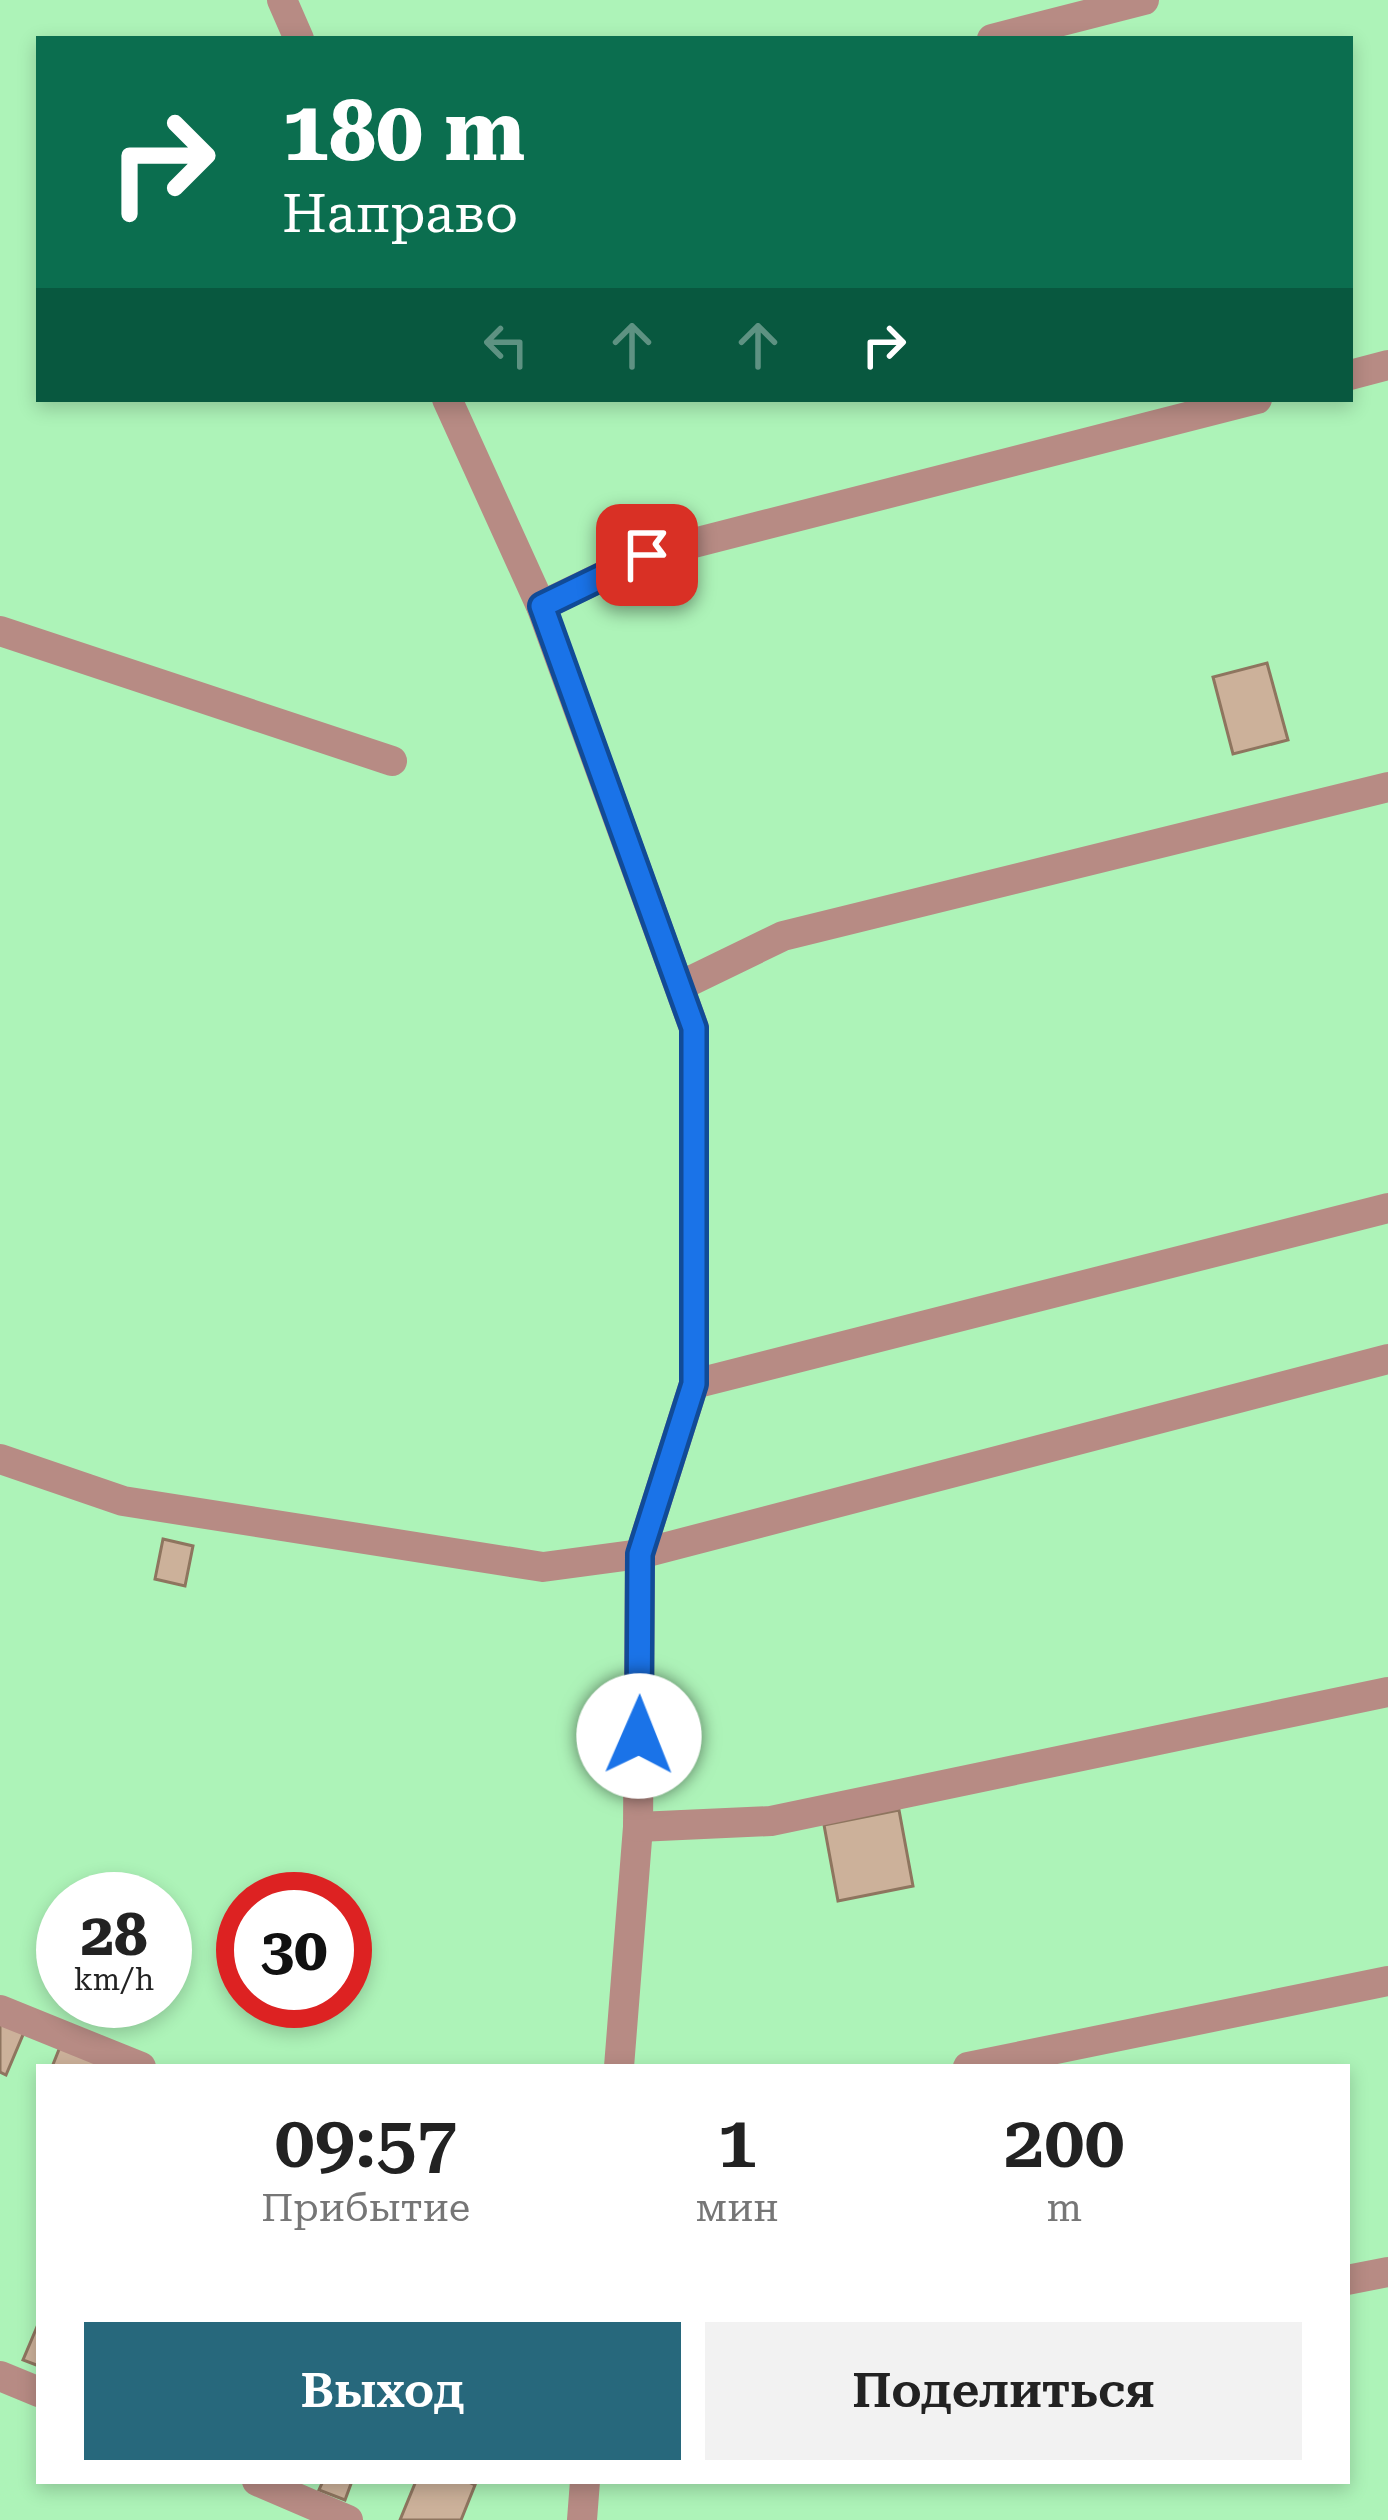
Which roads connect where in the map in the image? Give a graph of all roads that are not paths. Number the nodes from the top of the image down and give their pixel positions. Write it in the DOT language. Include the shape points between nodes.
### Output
graph roads {
  1 [pos="283,0"];
  2 [pos="1144,0"];
  3 [pos="297,36"];
  4 [pos="1004,36"];
  5 [pos="1388,365"];
  6 [pos="1353,374"];
  7 [pos="448,402"];
  8 [pos="1244,402"];
  9 [pos="542,606"];
  10 [pos="0,631"];
  11 [pos="392,761"];
  12 [pos="1388,787"];
  13 [pos="680,986"];
  14 [pos="1388,1208"];
  15 [pos="1388,1359"];
  16 [pos="694,1384"];
  17 [pos="0,1460"];
  18 [pos="640,1554"];
  19 [pos="1388,1692"];
  20 [pos="638,1827"];
  21 [pos="1388,1981"];
  22 [pos="0,2010"];
  23 [pos="134,2064"];
  24 [pos="619,2064"];
  25 [pos="983,2064"];
  26 [pos="1388,2272"];
  27 [pos="1350,2279"];
  28 [pos="0,2377"];
  29 [pos="36,2391"];
  30 [pos="264,2484"];
  31 [pos="585,2484"];
  32 [pos="348,2520"];
  33 [pos="582,2520"];
  1 -- 3 [label="street"];
  2 -- 4 [label="street"];
  5 -- 6 [label="street"];
  7 -- 9 [label="street"];
  8 -- 9 [label="street" via="647,555"];
  9 -- 13 [label="street"];
  10 -- 11 [label="street"];
  12 -- 13 [label="street" via="783,936"];
  13 -- 16 [label="street" via="694,1028"];
  14 -- 16 [label="street"];
  15 -- 18 [label="street"];
  16 -- 18 [label="street"];
  17 -- 18 [label="street" via="123,1501 543,1567"];
  18 -- 20 [label="street"];
  19 -- 20 [label="street" via="771,1821"];
  20 -- 24 [label="street"];
  21 -- 25 [label="street"];
  22 -- 23 [label="street"];
  26 -- 27 [label="street"];
  28 -- 29 [label="street"];
  30 -- 32 [label="street"];
  31 -- 33 [label="street"];
}
